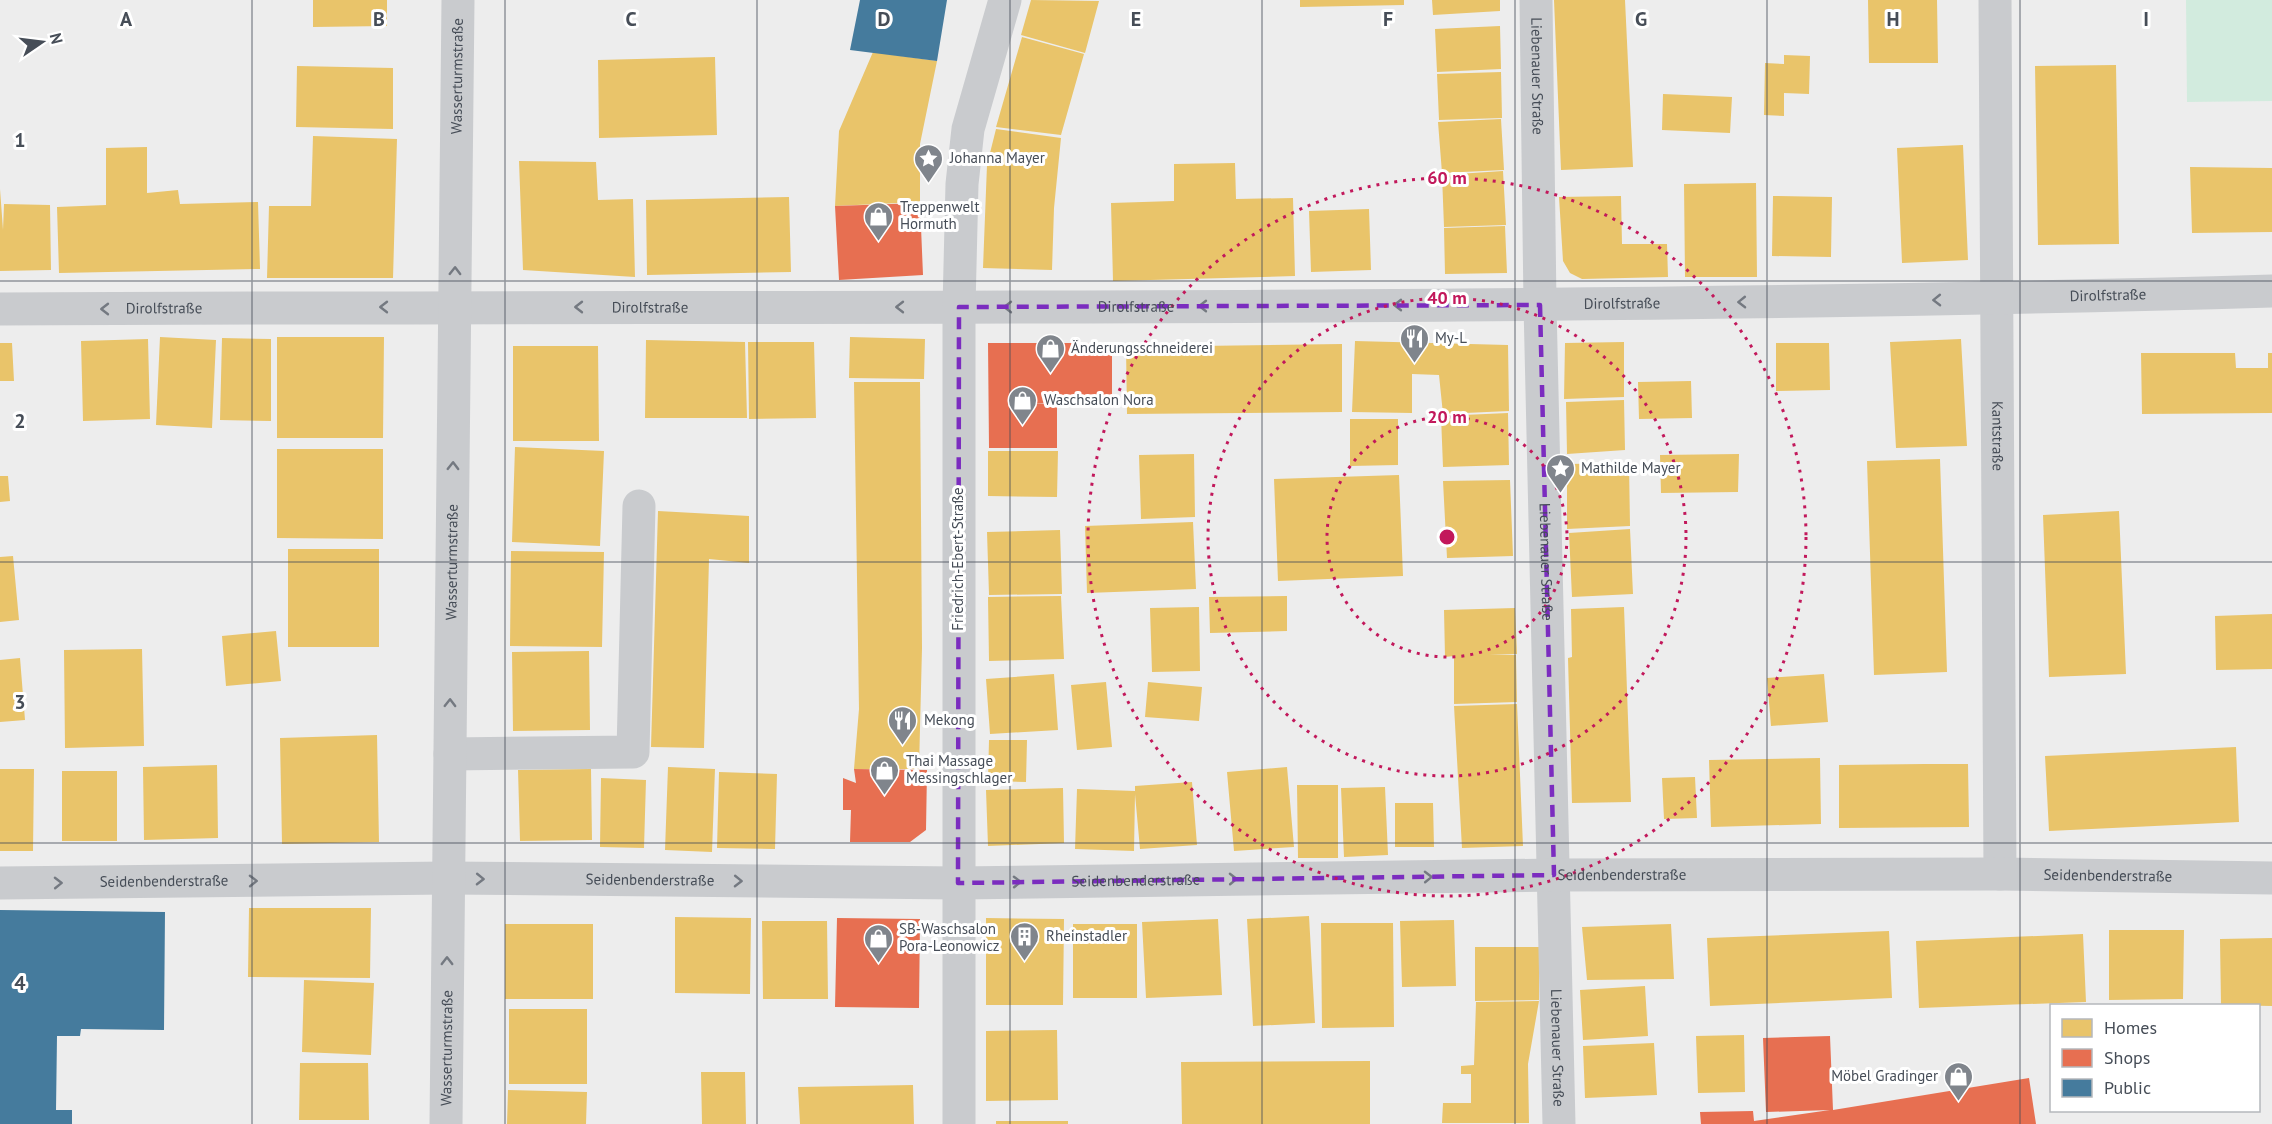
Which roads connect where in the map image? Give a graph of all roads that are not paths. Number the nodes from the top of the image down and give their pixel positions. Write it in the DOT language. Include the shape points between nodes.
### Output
graph roads {
  1 [pos="458,0"];
  2 [pos="1005,0"];
  3 [pos="1536,0"];
  4 [pos="1995,0"];
  5 [pos="2272,291"];
  6 [pos="1996,299"];
  7 [pos="1540,305"];
  8 [pos="454,307"];
  9 [pos="959,307"];
  10 [pos="0,309"];
  11 [pos="639,507"];
  12 [pos="450,754"];
  13 [pos="2000,874"];
  14 [pos="1554,875"];
  15 [pos="447,878"];
  16 [pos="2272,878"];
  17 [pos="0,883"];
  18 [pos="958,883"];
  19 [pos="446,1124"];
  20 [pos="959,1124"];
  21 [pos="1559,1124"];
  8 -- 1 [label="street, Wasserturmstraße, one-way"];
  2 -- 9 [label="street, Friedrich-Ebert-Straße" via="968,129 962,184"];
  3 -- 7 [label="street, Liebenauer Straße"];
  4 -- 6 [label="street, Kantstraße"];
  5 -- 6 [label="street, Dirolfstraße"];
  6 -- 7 [label="street, Dirolfstraße, one-way"];
  6 -- 13 [label="street, Kantstraße"];
  7 -- 9 [label="street, Dirolfstraße, one-way"];
  7 -- 14 [label="street, Liebenauer Straße"];
  9 -- 8 [label="street, Dirolfstraße, one-way"];
  8 -- 10 [label="street, Dirolfstraße, one-way"];
  12 -- 8 [label="street, Wasserturmstraße, one-way"];
  9 -- 18 [label="street, Friedrich-Ebert-Straße"];
  11 -- 12 [label="street" via="633,752"];
  12 -- 15 [label="street, Wasserturmstraße"];
  13 -- 14 [label="street, Seidenbenderstraße"];
  13 -- 16 [label="street, Seidenbenderstraße"];
  18 -- 14 [label="street, Seidenbenderstraße, one-way"];
  14 -- 21 [label="street, Liebenauer Straße"];
  17 -- 15 [label="street, Seidenbenderstraße, one-way"];
  15 -- 18 [label="street, Seidenbenderstraße, one-way"];
  19 -- 15 [label="street, Wasserturmstraße, one-way"];
  18 -- 20 [label="street, Friedrich-Ebert-Straße"];
}
